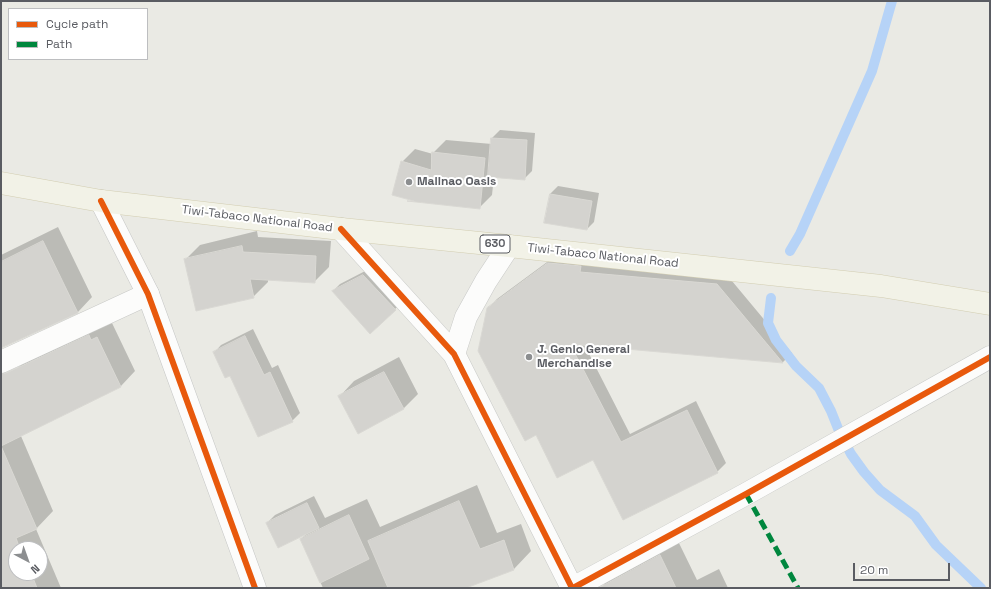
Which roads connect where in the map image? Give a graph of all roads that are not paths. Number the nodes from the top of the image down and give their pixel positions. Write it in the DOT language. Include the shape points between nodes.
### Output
graph roads {
  1 [pos="1,183"];
  2 [pos="101,201"];
  3 [pos="341,229"];
  4 [pos="510,246"];
  5 [pos="148,294"];
  6 [pos="990,304"];
  7 [pos="454,354"];
  8 [pos="990,357"];
  9 [pos="1,362"];
  10 [pos="255,588"];
  11 [pos="573,588"];
  1 -- 2 [label="main road, Tiwi-Tabaco National Road / 630"];
  2 -- 3 [label="main road, Tiwi-Tabaco National Road / 630"];
  2 -- 5 [label="street"];
  3 -- 4 [label="main road, Tiwi-Tabaco National Road / 630"];
  3 -- 7 [label="street"];
  4 -- 6 [label="main road, Tiwi-Tabaco National Road / 630" via="881,286"];
  4 -- 7 [label="street" via="466,317"];
  5 -- 9 [label="street"];
  5 -- 10 [label="street"];
  7 -- 11 [label="street"];
  8 -- 11 [label="street"];
}
